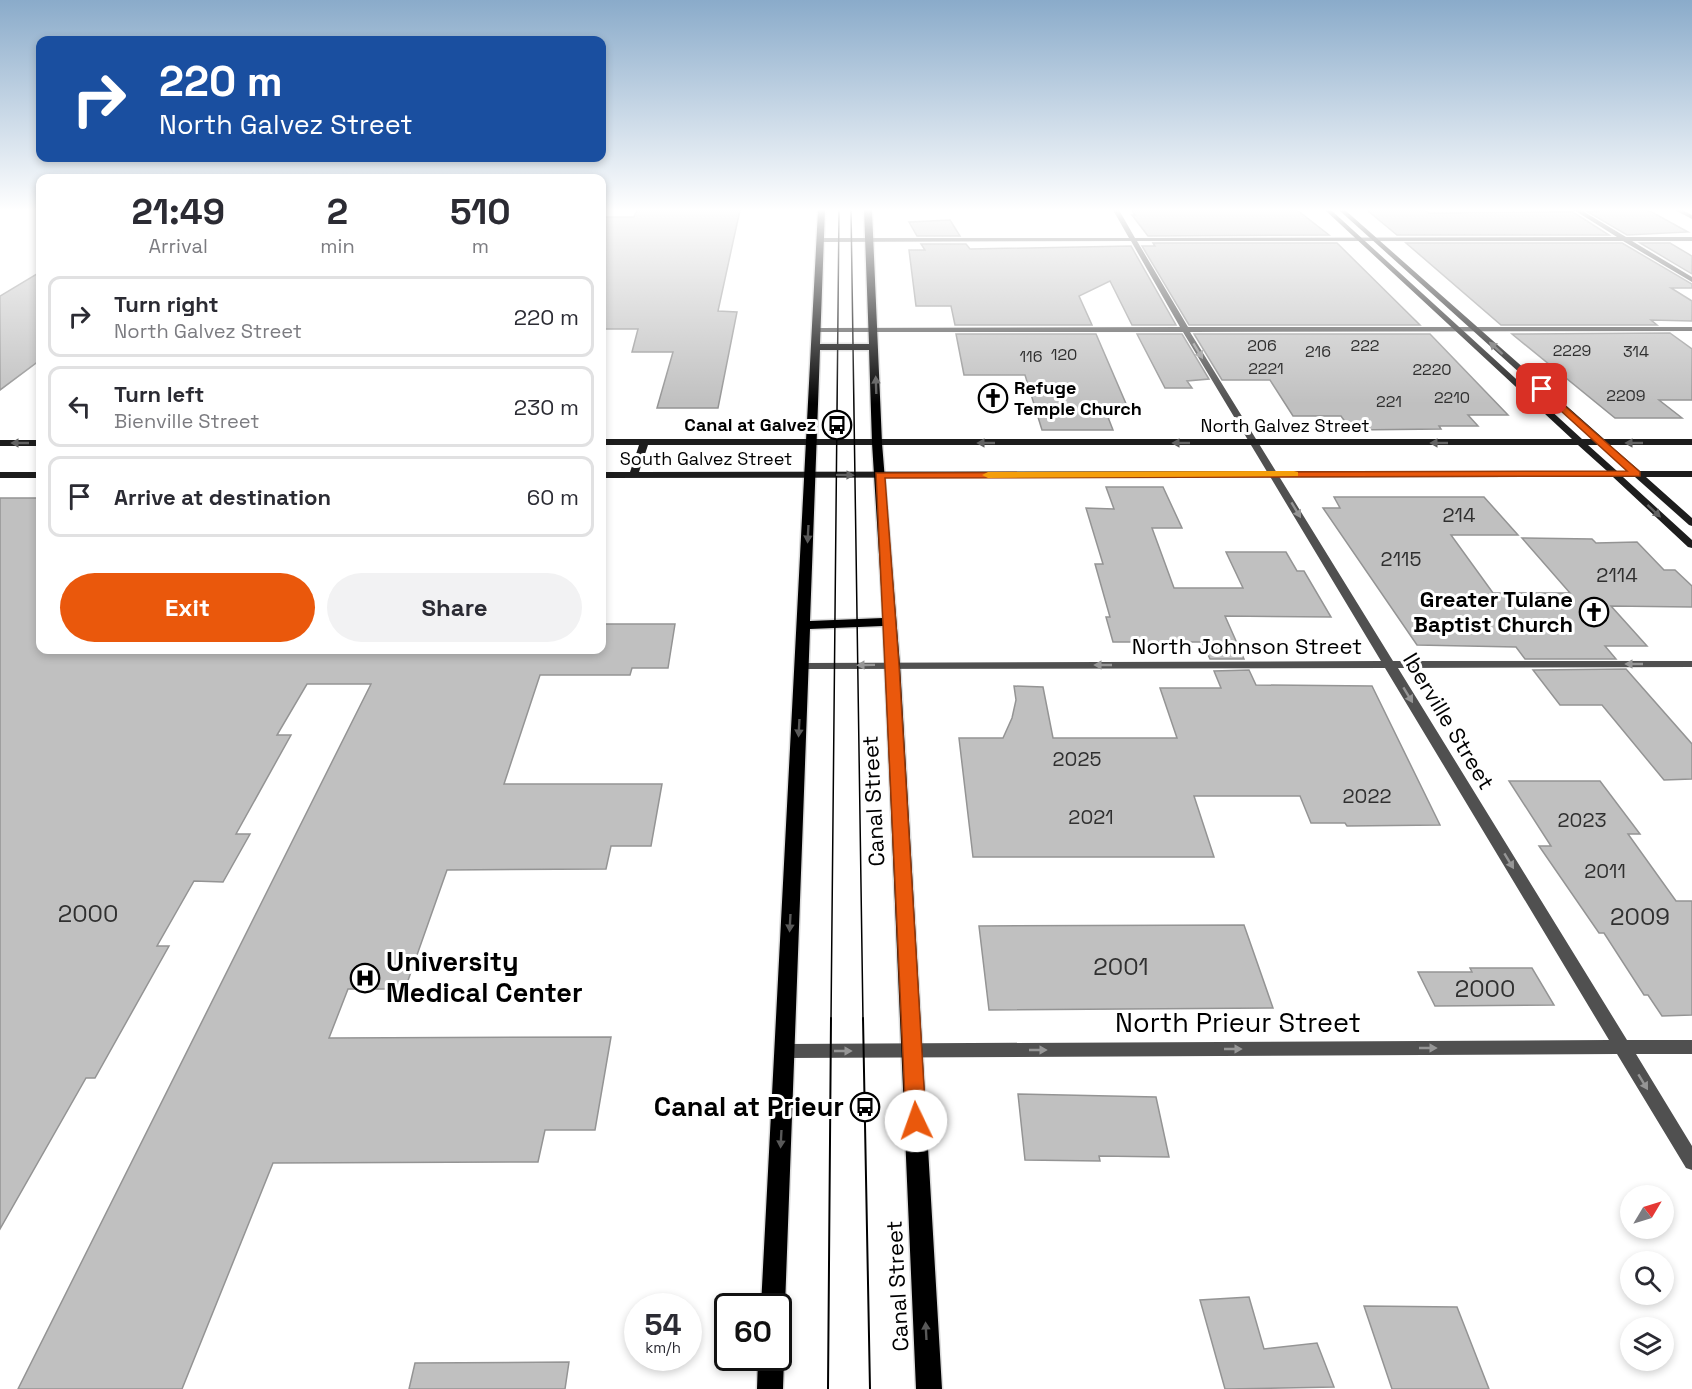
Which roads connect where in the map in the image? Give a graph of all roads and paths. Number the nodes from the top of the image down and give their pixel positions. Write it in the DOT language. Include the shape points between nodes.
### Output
graph roads {
  1 [pos="819,275"];
  2 [pos="871,275"];
  3 [pos="1154,275"];
  4 [pos="1399,275"];
  5 [pos="1415,275"];
  6 [pos="1185,329"];
  7 [pos="1457,329"];
  8 [pos="1475,329"];
  9 [pos="1692,329"];
  10 [pos="817,330"];
  11 [pos="874,330"];
  12 [pos="816,347"];
  13 [pos="875,348"];
  14 [pos="606,442"];
  15 [pos="644,442"];
  16 [pos="812,442"];
  17 [pos="1254,442"];
  18 [pos="1581,442"];
  19 [pos="1692,442"];
  20 [pos="0,443"];
  21 [pos="36,443"];
  22 [pos="878,443"];
  23 [pos="1602,443"];
  24 [pos="36,474"];
  25 [pos="1275,474"];
  26 [pos="1615,474"];
  27 [pos="1637,474"];
  28 [pos="1692,474"];
  29 [pos="0,475"];
  30 [pos="606,475"];
  31 [pos="634,475"];
  32 [pos="810,475"];
  33 [pos="879,475"];
  34 [pos="1692,523"];
  35 [pos="1692,545"];
  36 [pos="889,622"];
  37 [pos="804,625"];
  38 [pos="1692,664"];
  39 [pos="893,665"];
  40 [pos="802,666"];
  41 [pos="1391,666"];
  42 [pos="1622,1046"];
  43 [pos="1692,1047"];
  44 [pos="784,1051"];
  45 [pos="912,1051"];
  46 [pos="1692,1162"];
  47 [pos="774,1293"];
  48 [pos="771,1371"];
  49 [pos="770,1389"];
  50 [pos="929,1389"];
  1 -- 10 [label="main road"];
  2 -- 11 [label="main road, Canal Street"];
  3 -- 6 [label="street, Iberville Street"];
  4 -- 7 [label="street"];
  5 -- 8 [label="street"];
  6 -- 7 [label="street"];
  6 -- 11 [label="street"];
  6 -- 17 [label="street, Iberville Street, one-way"];
  7 -- 8 [label="street"];
  7 -- 18 [label="street"];
  8 -- 9 [label="street"];
  23 -- 8 [label="street, one-way"];
  10 -- 11 [label="street"];
  10 -- 12 [label="main road"];
  11 -- 13 [label="main road, Canal Street"];
  12 -- 13 [label="main road"];
  12 -- 16 [label="main road"];
  22 -- 13 [label="main road, Canal Street, one-way"];
  14 -- 15 [label="street, South Galvez Street"];
  15 -- 16 [label="street, South Galvez Street"];
  15 -- 31 [label="street"];
  16 -- 22 [label="street, South Galvez Street"];
  16 -- 32 [label="main road"];
  18 -- 17 [label="street, North Galvez Street, one-way"];
  17 -- 22 [label="street, North Galvez Street, one-way"];
  17 -- 25 [label="street, Iberville Street"];
  18 -- 23 [label="street, North Galvez Street"];
  18 -- 26 [label="street"];
  19 -- 23 [label="street, North Galvez Street, one-way"];
  21 -- 20 [label="street, one-way"];
  22 -- 33 [label="main road, Canal Street"];
  23 -- 27 [label="street"];
  24 -- 29 [label="street"];
  25 -- 26 [label="street"];
  25 -- 33 [label="street"];
  25 -- 41 [label="street, Iberville Street, one-way"];
  26 -- 27 [label="street"];
  26 -- 35 [label="street, one-way"];
  27 -- 28 [label="street"];
  27 -- 34 [label="street"];
  30 -- 31 [label="street, South Galvez Street"];
  31 -- 32 [label="street, South Galvez Street"];
  32 -- 33 [label="street, one-way"];
  32 -- 37 [label="main road, one-way"];
  33 -- 36 [label="main road, Canal Street"];
  36 -- 37 [label="main road"];
  36 -- 39 [label="main road, Canal Street"];
  37 -- 40 [label="main road"];
  38 -- 41 [label="street, North Johnson Street, one-way"];
  39 -- 40 [label="street, North Johnson Street, one-way"];
  41 -- 39 [label="street, North Johnson Street, one-way"];
  39 -- 45 [label="main road, Canal Street"];
  40 -- 44 [label="main road, one-way"];
  41 -- 42 [label="street, Iberville Street, one-way"];
  42 -- 43 [label="street, North Prieur Street"];
  45 -- 42 [label="street, North Prieur Street, one-way"];
  42 -- 46 [label="street, Iberville Street, one-way"];
  44 -- 45 [label="street, North Prieur Street, one-way"];
  44 -- 47 [label="main road, one-way"];
  50 -- 45 [label="main road, Canal Street, one-way"];
  48 -- 49 [label="main road"];
}
